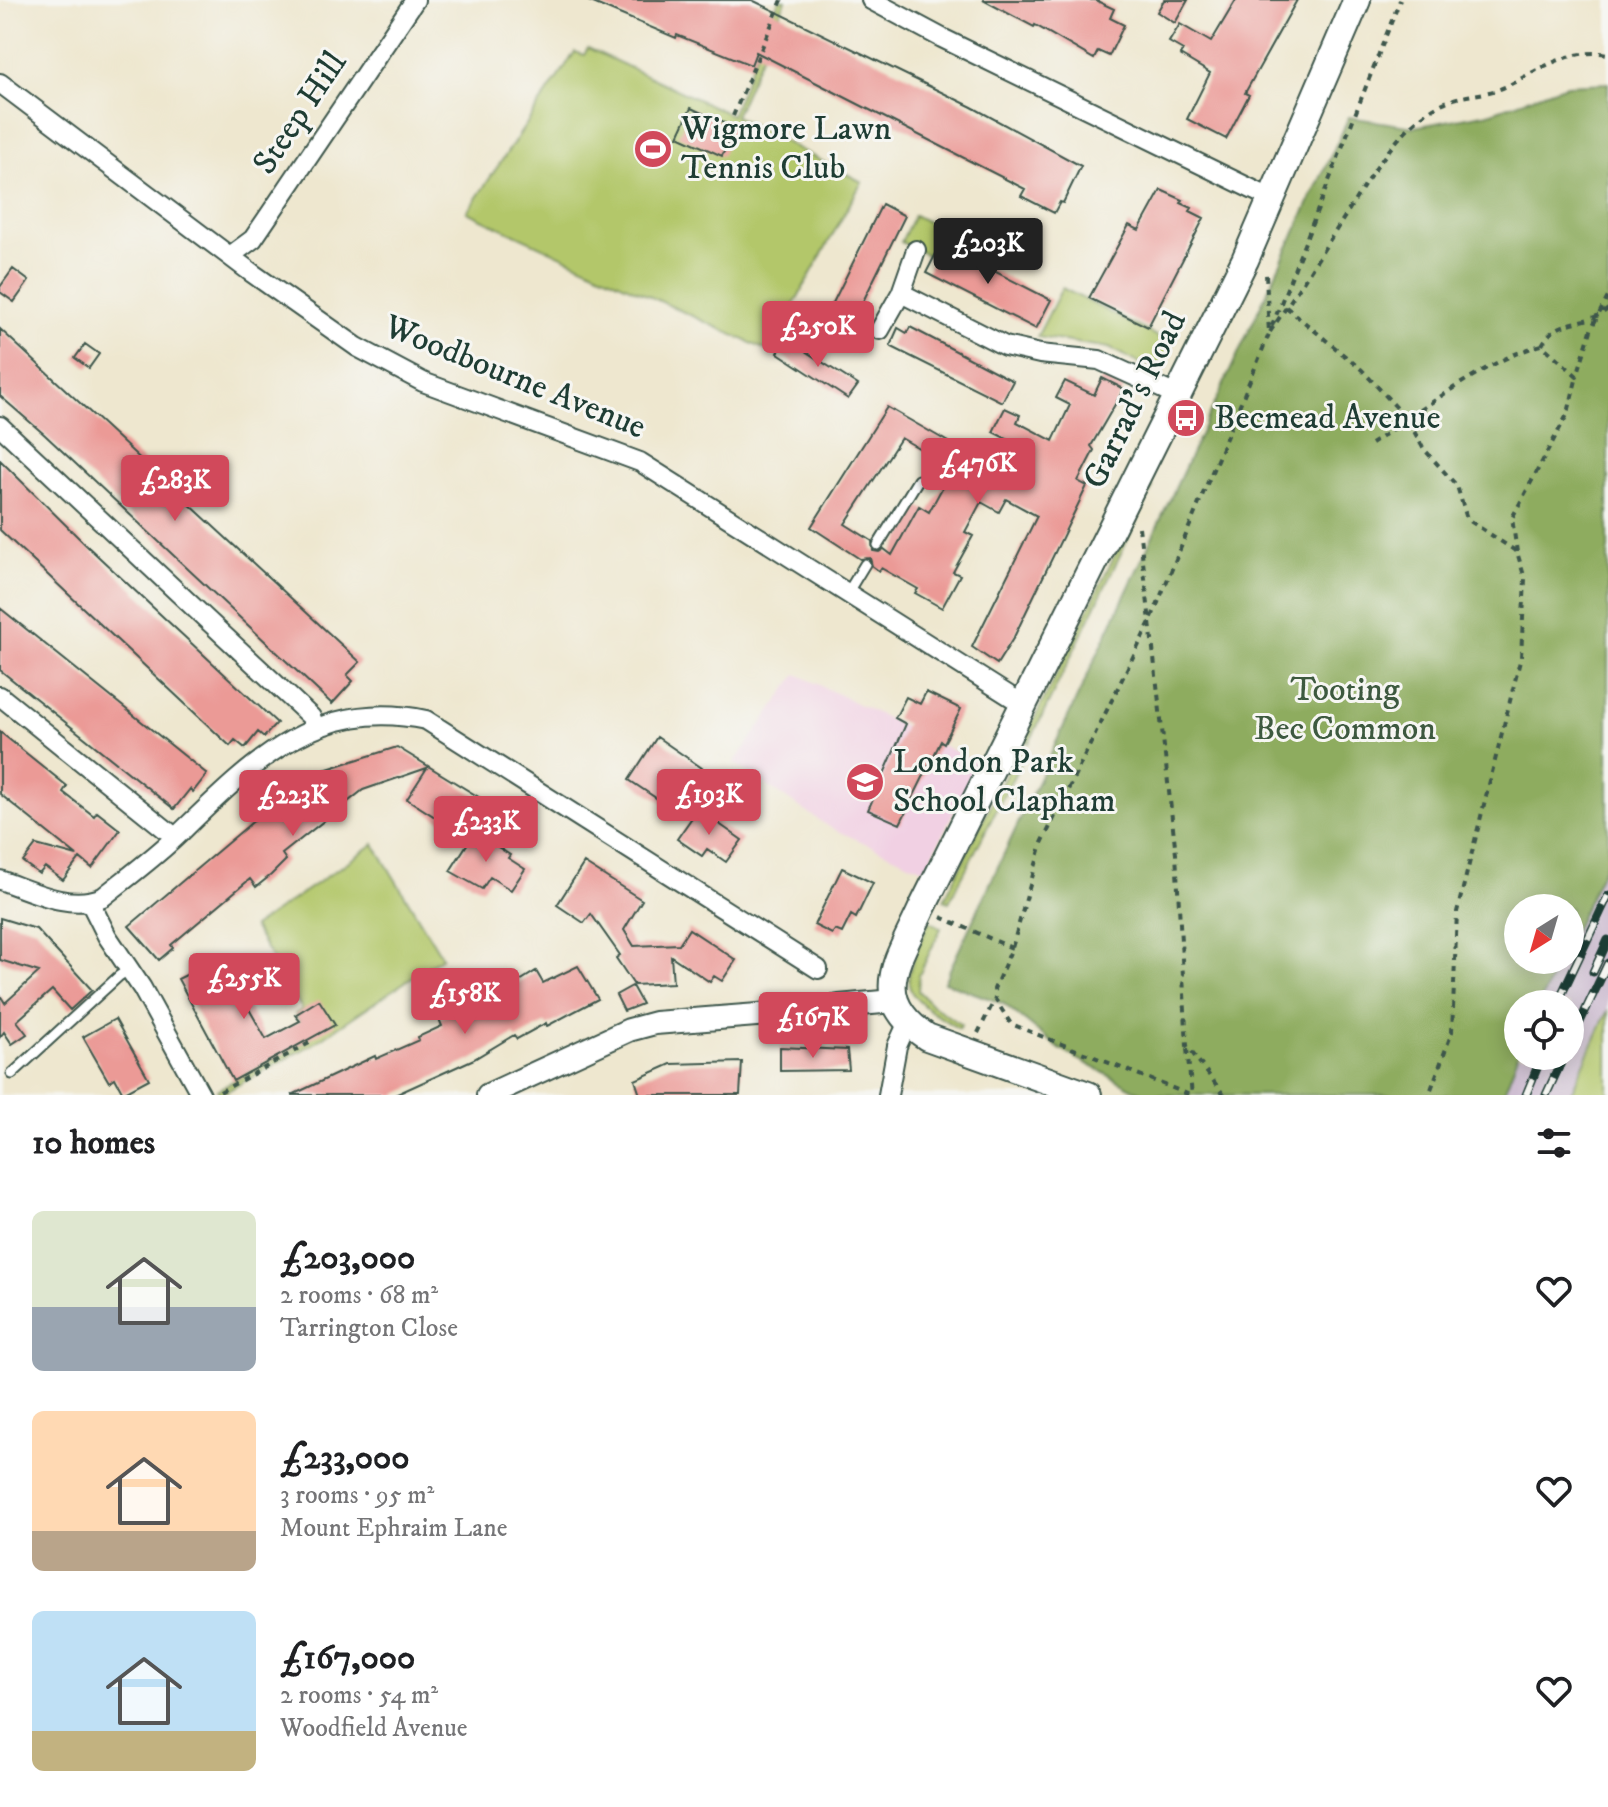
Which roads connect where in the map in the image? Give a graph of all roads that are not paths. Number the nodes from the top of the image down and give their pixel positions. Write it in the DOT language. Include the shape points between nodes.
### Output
graph roads {
  1 [pos="415,0"];
  2 [pos="871,0"];
  3 [pos="1357,0"];
  4 [pos="0,83"];
  5 [pos="1270,198"];
  6 [pos="916,250"];
  7 [pos="230,256"];
  8 [pos="901,293"];
  9 [pos="880,330"];
  10 [pos="1176,395"];
  11 [pos="0,426"];
  12 [pos="918,480"];
  13 [pos="878,545"];
  14 [pos="865,564"];
  15 [pos="848,592"];
  16 [pos="0,696"];
  17 [pos="1024,705"];
  18 [pos="316,728"];
  19 [pos="175,837"];
  20 [pos="0,880"];
  21 [pos="90,902"];
  22 [pos="131,968"];
  23 [pos="818,969"];
  24 [pos="893,1001"];
  25 [pos="907,1024"];
  26 [pos="12,1074"];
  27 [pos="201,1095"];
  28 [pos="488,1095"];
  29 [pos="888,1095"];
  30 [pos="1088,1095"];
  1 -- 7 [label="street, Steep Hill" via="253,239"];
  2 -- 5 [label="street"];
  3 -- 5 [label="main road, Garrad's Road"];
  4 -- 7 [label="street, Woodbourne Avenue"];
  5 -- 10 [label="main road, Garrad's Road" via="1245,260"];
  6 -- 8 [label="street"];
  7 -- 15 [label="street, Woodbourne Avenue" via="383,362 423,382 640,462"];
  8 -- 9 [label="street"];
  8 -- 10 [label="street" via="1005,346 1099,360"];
  10 -- 17 [label="main road, Garrad's Road"];
  11 -- 18 [label="street" via="311,717"];
  12 -- 13 [label="lane"];
  14 -- 15 [label="lane"];
  15 -- 17 [label="street, Woodbourne Avenue"];
  16 -- 19 [label="street"];
  17 -- 24 [label="main road, Garrad's Road" via="922,908 894,972"];
  18 -- 19 [label="street" via="266,755"];
  18 -- 23 [label="street" via="368,713 426,720"];
  19 -- 21 [label="street"];
  20 -- 21 [label="street" via="49,897"];
  21 -- 22 [label="street"];
  22 -- 26 [label="lane"];
  22 -- 27 [label="street"];
  24 -- 25 [label="main road"];
  24 -- 28 [label="street" via="655,1023"];
  25 -- 29 [label="street"];
  25 -- 30 [label="main road" via="968,1054"];
}
